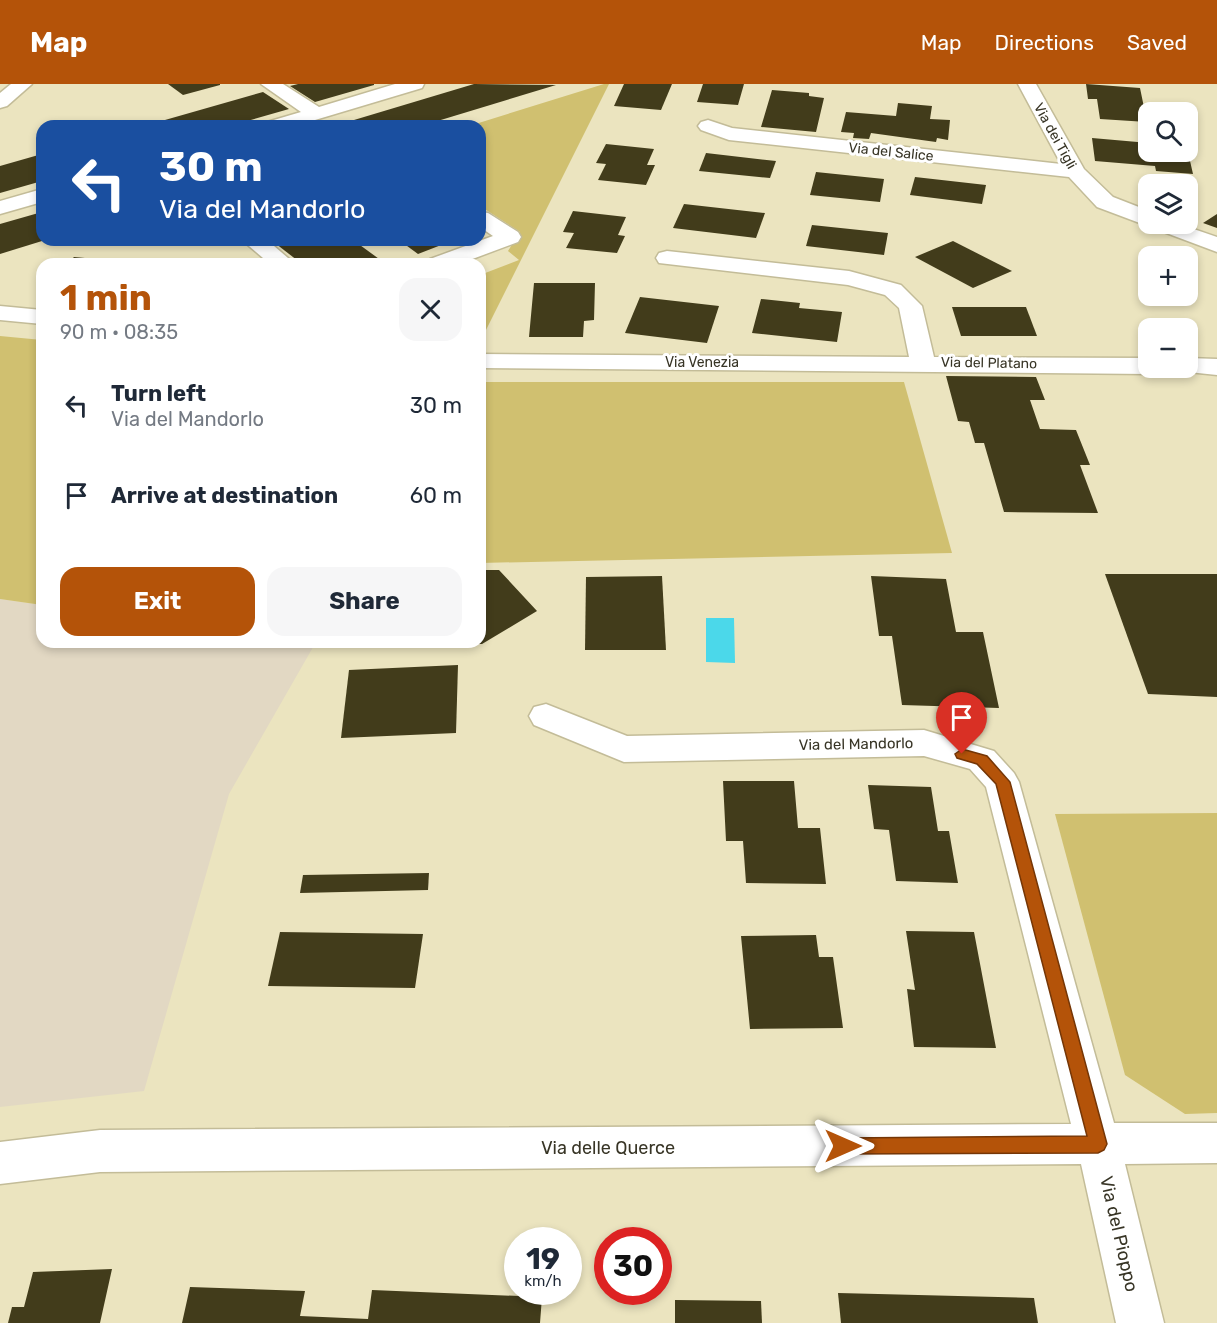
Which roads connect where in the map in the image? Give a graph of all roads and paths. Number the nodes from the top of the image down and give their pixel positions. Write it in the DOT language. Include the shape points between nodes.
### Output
graph roads {
  1 [pos="23,84"];
  2 [pos="270,84"];
  3 [pos="415,84"];
  4 [pos="1027,84"];
  5 [pos="0,102"];
  6 [pos="316,113"];
  7 [pos="293,120"];
  8 [pos="708,126"];
  9 [pos="1075,172"];
  10 [pos="36,197"];
  11 [pos="0,208"];
  12 [pos="1138,215"];
  13 [pos="486,222"];
  14 [pos="1187,234"];
  15 [pos="1217,245"];
  16 [pos="261,246"];
  17 [pos="486,246"];
  18 [pos="486,246"];
  19 [pos="276,258"];
  20 [pos="454,258"];
  21 [pos="668,258"];
  22 [pos="0,313"];
  23 [pos="36,316"];
  24 [pos="486,361"];
  25 [pos="923,362"];
  26 [pos="1138,366"];
  27 [pos="546,716"];
  28 [pos="1217,1143"];
  29 [pos="1098,1144"];
  30 [pos="0,1163"];
  31 [pos="1140,1323"];
  1 -- 5 [label="street"];
  2 -- 6 [label="street"];
  3 -- 6 [label="street"];
  4 -- 9 [label="street, Via dei Tigli"];
  6 -- 7 [label="street"];
  8 -- 9 [label="street, Via del Salice" via="729,134"];
  9 -- 12 [label="street, Via dei Tigli" via="1105,202"];
  10 -- 11 [label="street"];
  13 -- 17 [label="street" via="510,237"];
  14 -- 15 [label="street"];
  16 -- 19 [label="street"];
  18 -- 20 [label="street"];
  21 -- 25 [label="street, Via del Platano" via="849,278 893,290 910,306"];
  22 -- 23 [label="street"];
  24 -- 25 [label="street, Via Venezia"];
  25 -- 26 [label="street, Via del Platano"];
  27 -- 29 [label="street, Via del Mandorlo" via="624,749 924,743 982,760 1002,782"];
  28 -- 29 [label="street, Via delle Querce"];
  29 -- 30 [label="street, Via delle Querce" via="100,1151"];
  29 -- 31 [label="street, Via del Pioppo"];
}
